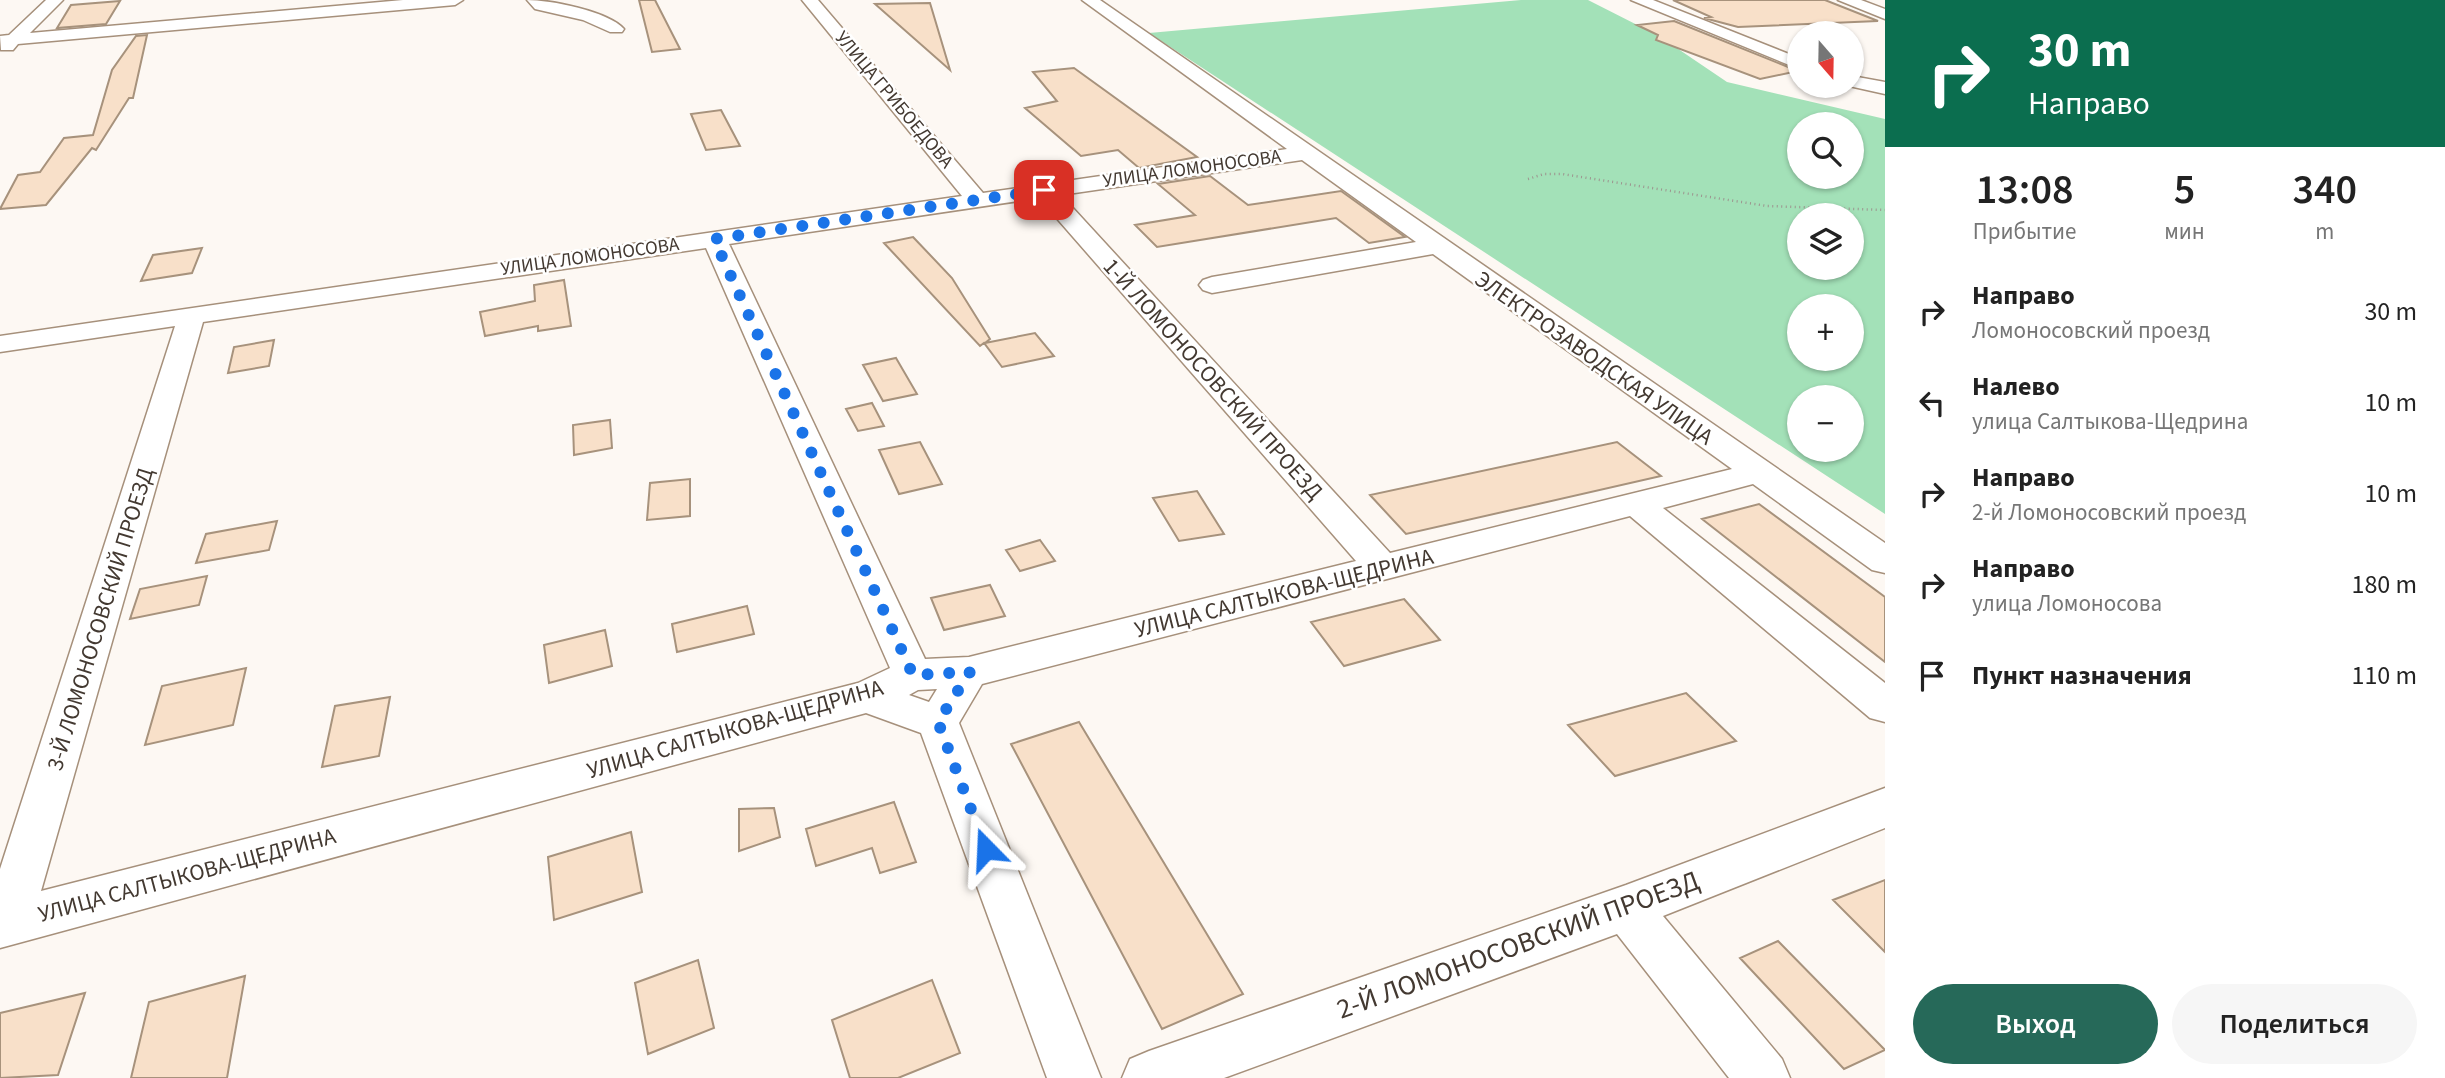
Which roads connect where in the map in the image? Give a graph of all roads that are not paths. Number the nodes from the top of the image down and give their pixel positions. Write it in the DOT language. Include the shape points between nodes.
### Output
graph roads {
  1 [pos="55,0"];
  2 [pos="455,0"];
  3 [pos="535,0"];
  4 [pos="810,0"];
  5 [pos="1090,0"];
  6 [pos="1639,0"];
  7 [pos="1846,0"];
  8 [pos="1885,14"];
  9 [pos="616,29"];
  10 [pos="7,40"];
  11 [pos="0,53"];
  12 [pos="1787,59"];
  13 [pos="1864,84"];
  14 [pos="1885,88"];
  15 [pos="1304,153"];
  16 [pos="1044,190"];
  17 [pos="977,200"];
  18 [pos="714,239"];
  19 [pos="1435,246"];
  20 [pos="1212,285"];
  21 [pos="192,315"];
  22 [pos="0,344"];
  23 [pos="1757,473"];
  24 [pos="1635,503"];
  25 [pos="1885,561"];
  26 [pos="1383,568"];
  27 [pos="970,672"];
  28 [pos="913,675"];
  29 [pos="867,697"];
  30 [pos="1885,706"];
  31 [pos="938,722"];
  32 [pos="1885,808"];
  33 [pos="1626,908"];
  34 [pos="4,924"];
  35 [pos="1074,1078"];
  36 [pos="1149,1078"];
  37 [pos="1763,1078"];
  1 -- 10 [label="street"];
  2 -- 10 [label="street"];
  3 -- 9 [label="street" via="541,6 588,16"];
  4 -- 17 [label="street, УЛИЦА ГРИБОЕДОВА"];
  5 -- 15 [label="street, ЭЛЕКТРОЗАВОДСКАЯ УЛИЦА"];
  6 -- 12 [label="street"];
  7 -- 8 [label="street"];
  10 -- 11 [label="street"];
  13 -- 14 [label="street"];
  15 -- 16 [label="street, УЛИЦА ЛОМОНОСОВА"];
  15 -- 19 [label="street, ЭЛЕКТРОЗАВОДСКАЯ УЛИЦА"];
  16 -- 17 [label="street, УЛИЦА ЛОМОНОСОВА"];
  16 -- 26 [label="street, 1-Й ЛОМОНОСОВСКИЙ ПРОЕЗД"];
  17 -- 18 [label="street, УЛИЦА ЛОМОНОСОВА"];
  18 -- 21 [label="street, УЛИЦА ЛОМОНОСОВА"];
  18 -- 28 [label="street"];
  19 -- 20 [label="street"];
  19 -- 23 [label="street, ЭЛЕКТРОЗАВОДСКАЯ УЛИЦА"];
  21 -- 22 [label="street, УЛИЦА ЛОМОНОСОВА"];
  21 -- 34 [label="street, 3-Й ЛОМОНОСОВСКИЙ ПРОЕЗД"];
  23 -- 24 [label="street, УЛИЦА САЛТЫКОВА-ЩЕДРИНА"];
  23 -- 25 [label="street, ЭЛЕКТРОЗАВОДСКАЯ УЛИЦА"];
  24 -- 26 [label="street, УЛИЦА САЛТЫКОВА-ЩЕДРИНА"];
  24 -- 30 [label="street"];
  26 -- 27 [label="street, УЛИЦА САЛТЫКОВА-ЩЕДРИНА"];
  27 -- 28 [label="street, УЛИЦА САЛТЫКОВА-ЩЕДРИНА"];
  27 -- 31 [label="street"];
  28 -- 29 [label="street, УЛИЦА САЛТЫКОВА-ЩЕДРИНА"];
  29 -- 31 [label="street"];
  29 -- 34 [label="street, УЛИЦА САЛТЫКОВА-ЩЕДРИНА"];
  31 -- 35 [label="street"];
  32 -- 33 [label="street, 2-Й ЛОМОНОСОВСКИЙ ПРОЕЗД"];
  33 -- 36 [label="street, 2-Й ЛОМОНОСОВСКИЙ ПРОЕЗД"];
  33 -- 37 [label="street"];
}
